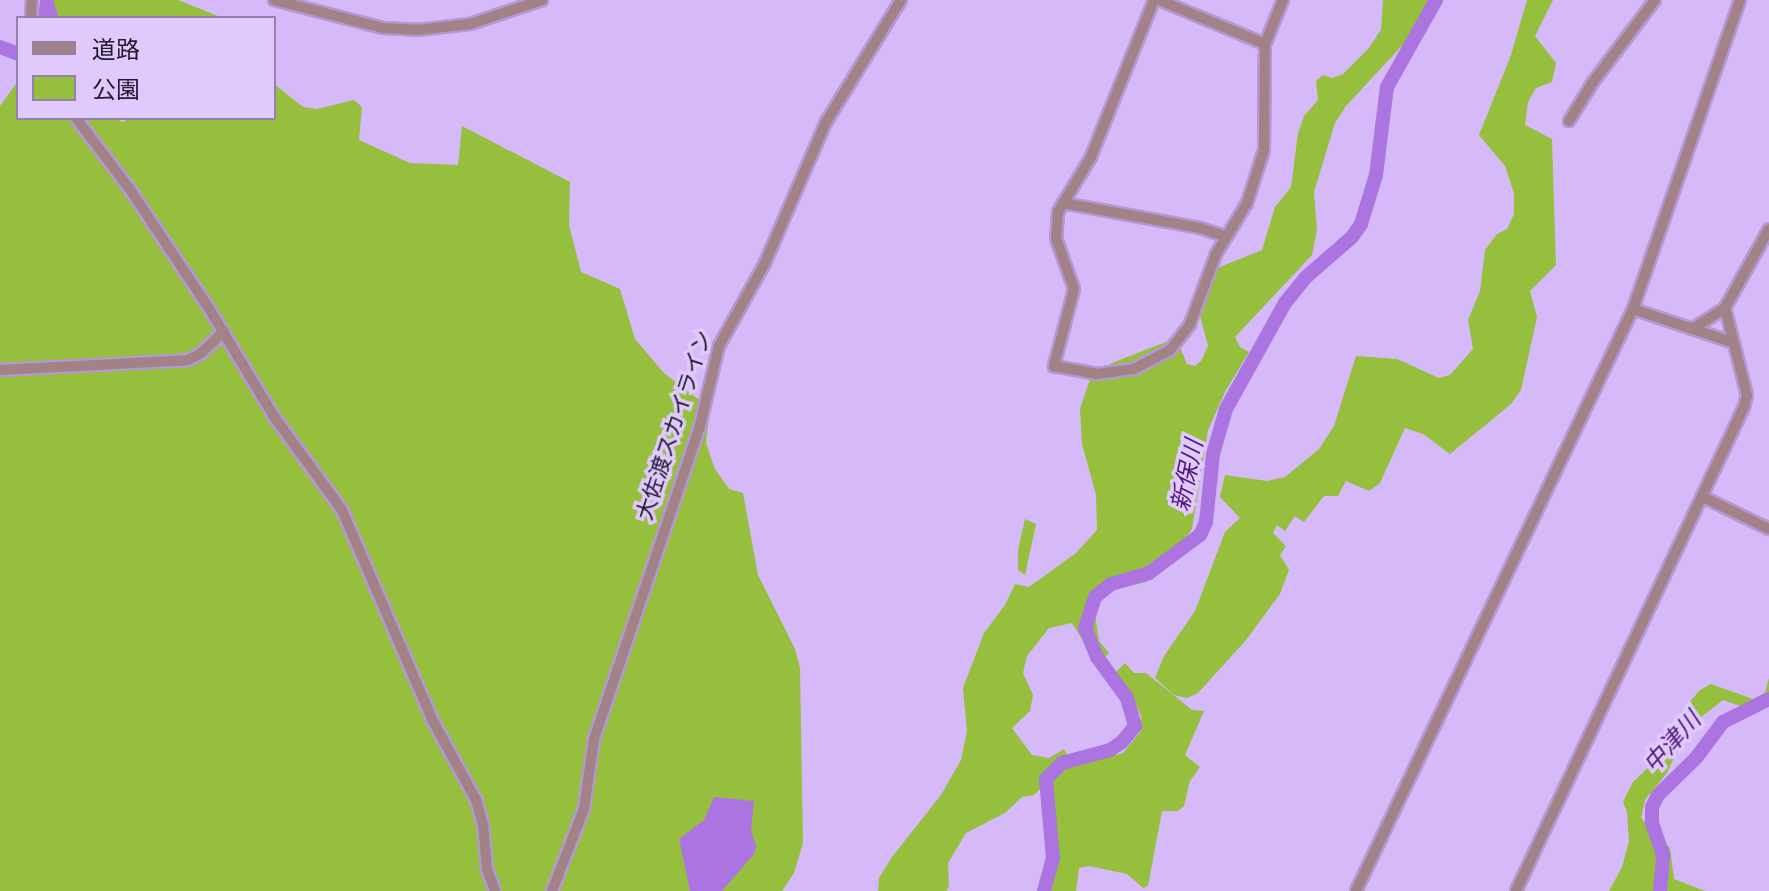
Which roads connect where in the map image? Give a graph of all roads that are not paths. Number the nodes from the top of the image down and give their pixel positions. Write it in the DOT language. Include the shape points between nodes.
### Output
graph roads {
  1 [pos="274,0"];
  2 [pos="542,0"];
  3 [pos="901,0"];
  4 [pos="1156,0"];
  5 [pos="1283,0"];
  6 [pos="1655,0"];
  7 [pos="1740,0"];
  8 [pos="1265,44"];
  9 [pos="78,120"];
  10 [pos="1569,121"];
  11 [pos="1063,203"];
  12 [pos="1769,229"];
  13 [pos="1227,237"];
  14 [pos="1725,308"];
  15 [pos="1633,309"];
  16 [pos="1692,329"];
  17 [pos="224,332"];
  18 [pos="1731,342"];
  19 [pos="0,370"];
  20 [pos="1703,497"];
  21 [pos="1769,529"];
  22 [pos="495,891"];
  23 [pos="552,891"];
  24 [pos="1356,891"];
  25 [pos="1516,891"];
  1 -- 2 [label="street" via="368,25 417,30 470,24"];
  3 -- 23 [label="street, 大佐渡スカイライン" via="826,122 765,263 719,346 700,425 594,739 581,821"];
  4 -- 8 [label="street"];
  4 -- 11 [label="street" via="1091,157"];
  5 -- 8 [label="street"];
  6 -- 10 [label="street"];
  7 -- 15 [label="street"];
  8 -- 13 [label="street" via="1264,150 1247,203"];
  9 -- 17 [label="street"];
  11 -- 13 [label="street"];
  11 -- 13 [label="street" via="1056,238 1074,289 1054,366 1116,374 1170,350 1190,324"];
  12 -- 14 [label="street"];
  14 -- 16 [label="street"];
  14 -- 18 [label="street"];
  15 -- 16 [label="street"];
  15 -- 24 [label="street"];
  16 -- 18 [label="street"];
  17 -- 19 [label="street" via="188,360"];
  17 -- 22 [label="street" via="273,415 355,533 433,721 476,800"];
  18 -- 20 [label="street" via="1747,395"];
  20 -- 21 [label="street"];
  20 -- 25 [label="street"];
}
